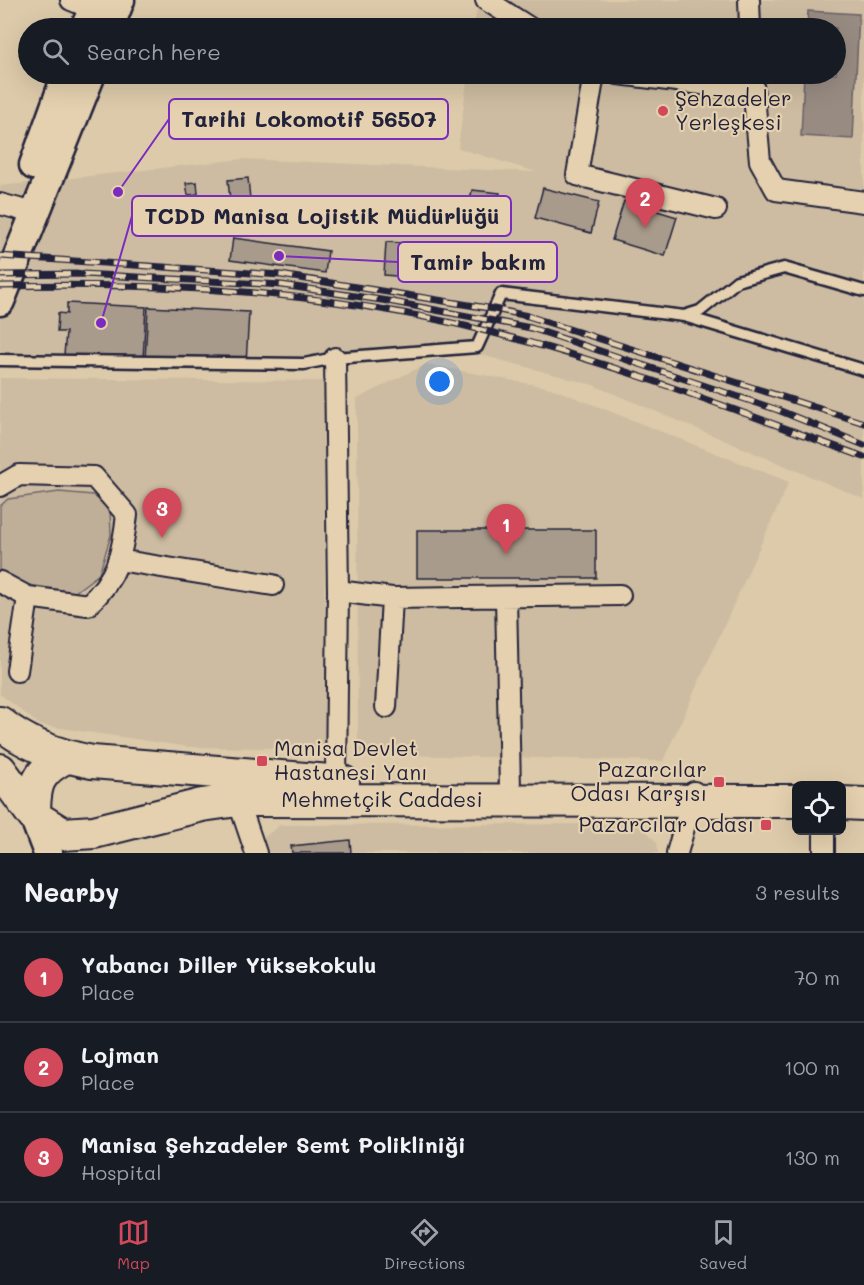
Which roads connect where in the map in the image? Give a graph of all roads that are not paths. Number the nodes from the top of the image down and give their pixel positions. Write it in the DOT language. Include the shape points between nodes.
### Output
graph roads {
  1 [pos="486,0"];
  2 [pos="749,0"];
  3 [pos="514,18"];
  4 [pos="750,18"];
  5 [pos="63,84"];
  6 [pos="86,84"];
  7 [pos="592,84"];
  8 [pos="752,84"];
  9 [pos="864,202"];
  10 [pos="18,209"];
  11 [pos="716,209"];
  12 [pos="0,260"];
  13 [pos="864,291"];
  14 [pos="0,301"];
  15 [pos="684,316"];
  16 [pos="334,358"];
  17 [pos="0,360"];
  18 [pos="864,370"];
  19 [pos="0,486"];
  20 [pos="118,560"];
  21 [pos="0,582"];
  22 [pos="273,585"];
  23 [pos="338,591"];
  24 [pos="620,595"];
  25 [pos="28,597"];
  26 [pos="506,597"];
  27 [pos="392,598"];
  28 [pos="17,671"];
  29 [pos="386,707"];
  30 [pos="0,723"];
  31 [pos="66,757"];
  32 [pos="134,767"];
  33 [pos="0,770"];
  34 [pos="336,781"];
  35 [pos="510,789"];
  36 [pos="792,793"];
  37 [pos="693,794"];
  38 [pos="846,795"];
  39 [pos="864,796"];
  40 [pos="238,801"];
  41 [pos="792,801"];
  42 [pos="846,802"];
  43 [pos="864,804"];
  44 [pos="34,816"];
  45 [pos="149,819"];
  46 [pos="824,835"];
  47 [pos="89,843"];
  48 [pos="48,853"];
  49 [pos="256,853"];
  50 [pos="677,853"];
  51 [pos="824,853"];
  1 -- 3 [label="street"];
  2 -- 4 [label="street"];
  5 -- 10 [label="main road"];
  6 -- 10 [label="main road"];
  7 -- 11 [label="street" via="577,175"];
  8 -- 9 [label="street" via="760,161 776,190"];
  10 -- 12 [label="main road"];
  10 -- 14 [label="main road"];
  13 -- 15 [label="lane" via="784,268 737,281 700,311"];
  15 -- 16 [label="lane" via="501,294 477,347"];
  15 -- 18 [label="lane"];
  16 -- 17 [label="lane" via="304,364"];
  16 -- 23 [label="street"];
  19 -- 20 [label="street" via="19,475 94,477 127,515"];
  20 -- 22 [label="street"];
  20 -- 25 [label="street" via="108,587 88,605"];
  21 -- 25 [label="street"];
  23 -- 27 [label="street"];
  23 -- 34 [label="street"];
  24 -- 26 [label="street"];
  25 -- 28 [label="street"];
  26 -- 27 [label="street"];
  26 -- 35 [label="street"];
  27 -- 29 [label="street"];
  30 -- 31 [label="main road, Mehmetçik Caddesi" via="12,733"];
  31 -- 32 [label="main road, Mehmetçik Caddesi"];
  31 -- 44 [label="main road" via="48,766 39,779"];
  32 -- 34 [label="main road, Mehmetçik Caddesi"];
  32 -- 45 [label="main road" via="150,777 157,789 159,801"];
  33 -- 44 [label="main road, Mehmetçik Caddesi"];
  34 -- 35 [label="main road, Mehmetçik Caddesi"];
  35 -- 37 [label="main road, Mehmetçik Caddesi"];
  36 -- 37 [label="main road, Mehmetçik Caddesi"];
  37 -- 40 [label="main road, Mehmetçik Caddesi"];
  37 -- 41 [label="main road, Mehmetçik Caddesi"];
  37 -- 50 [label="street"];
  38 -- 39 [label="main road"];
  40 -- 45 [label="main road, Mehmetçik Caddesi" via="202,805"];
  40 -- 49 [label="street"];
  42 -- 43 [label="main road"];
  44 -- 47 [label="main road, Mehmetçik Caddesi" via="63,834"];
  44 -- 48 [label="main road"];
  45 -- 47 [label="main road, Mehmetçik Caddesi"];
  46 -- 51 [label="street"];
}
